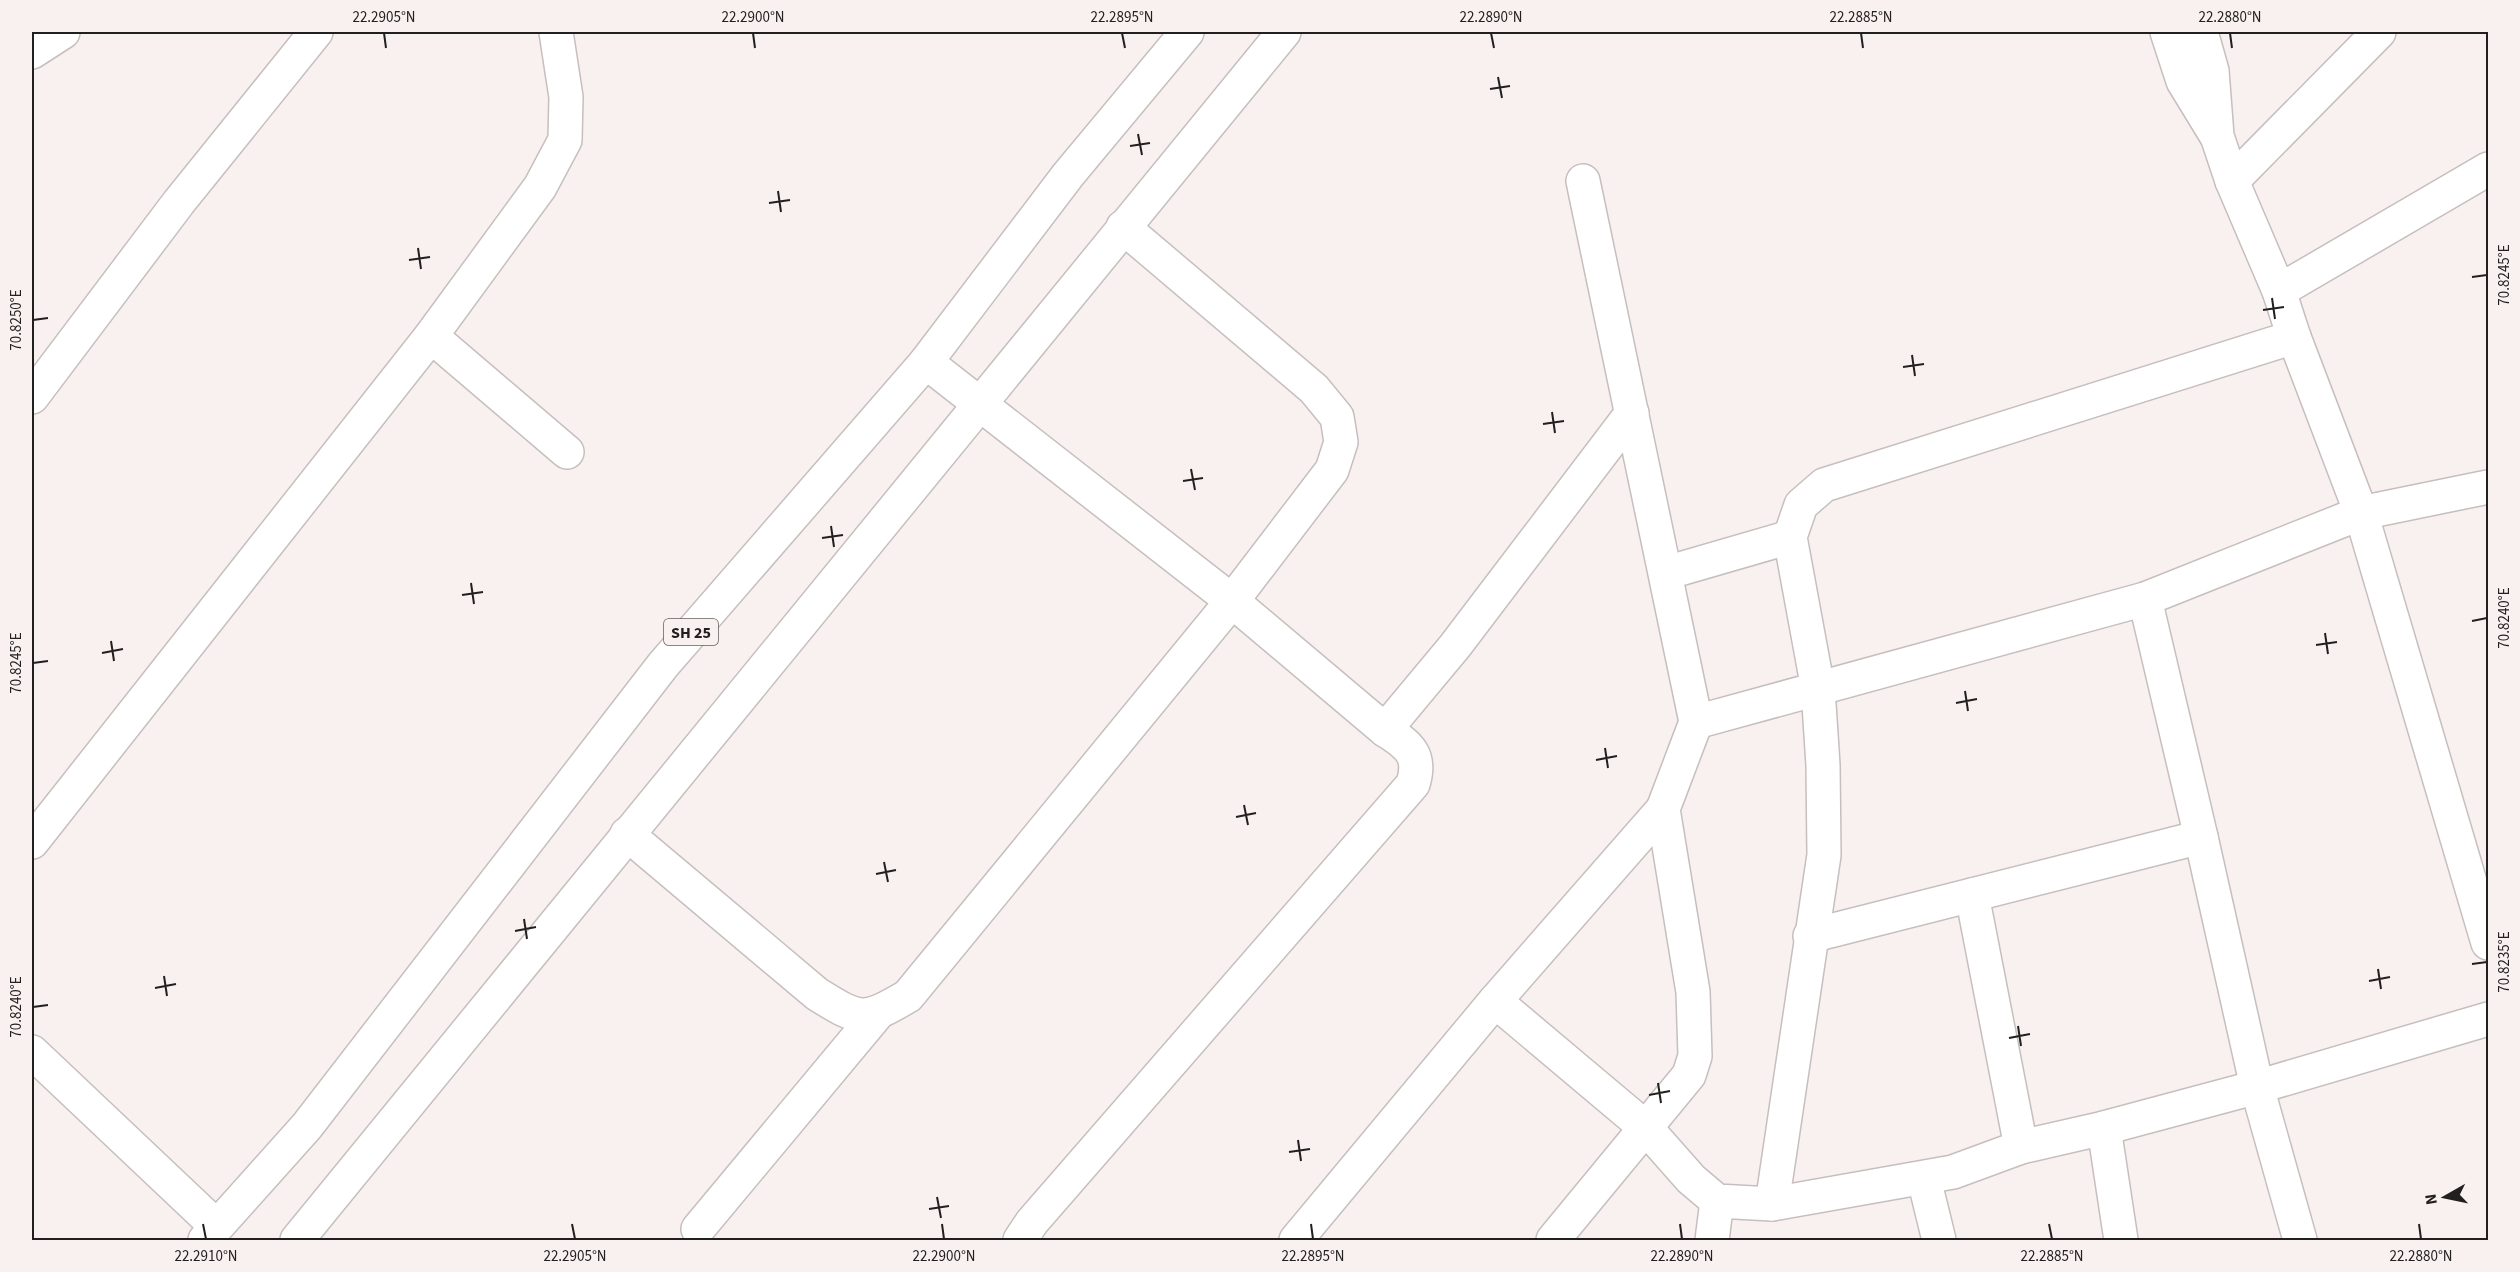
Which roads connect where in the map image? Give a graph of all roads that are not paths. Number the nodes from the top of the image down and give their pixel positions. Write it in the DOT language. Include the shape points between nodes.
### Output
graph roads {
  1 [pos="63,32"];
  2 [pos="316,32"];
  3 [pos="556,32"];
  4 [pos="1187,32"];
  5 [pos="1284,32"];
  6 [pos="2167,32"];
  7 [pos="2201,32"];
  8 [pos="2379,32"];
  9 [pos="32,52"];
  10 [pos="2217,136"];
  11 [pos="2488,169"];
  12 [pos="2232,180"];
  13 [pos="1583,181"];
  14 [pos="1123,227"];
  15 [pos="2279,291"];
  16 [pos="431,336"];
  17 [pos="2294,337"];
  18 [pos="926,362"];
  19 [pos="32,397"];
  20 [pos="980,404"];
  21 [pos="1632,413"];
  22 [pos="567,452"];
  23 [pos="2488,487"];
  24 [pos="2361,513"];
  25 [pos="1790,537"];
  26 [pos="1666,573"];
  27 [pos="2145,599"];
  28 [pos="1232,601"];
  29 [pos="1818,689"];
  30 [pos="1696,722"];
  31 [pos="1385,730"];
  32 [pos="1663,809"];
  33 [pos="627,834"];
  34 [pos="2201,837"];
  35 [pos="32,842"];
  36 [pos="1972,895"];
  37 [pos="1810,936"];
  38 [pos="2488,943"];
  39 [pos="1495,1001"];
  40 [pos="877,1014"];
  41 [pos="2488,1019"];
  42 [pos="32,1052"];
  43 [pos="2257,1087"];
  44 [pos="1646,1128"];
  45 [pos="2104,1128"];
  46 [pos="2021,1147"];
  47 [pos="1924,1179"];
  48 [pos="1717,1202"];
  49 [pos="1772,1204"];
  50 [pos="698,1229"];
  51 [pos="210,1233"];
  52 [pos="297,1240"];
  53 [pos="1020,1240"];
  54 [pos="1296,1240"];
  55 [pos="1553,1240"];
  56 [pos="1712,1240"];
  57 [pos="1939,1240"];
  58 [pos="2121,1240"];
  59 [pos="2300,1240"];
  1 -- 9 [label="street"];
  2 -- 19 [label="street" via="179,202"];
  3 -- 16 [label="street" via="566,97 565,140 540,187"];
  4 -- 18 [label="street, SH 25" via="1068,175"];
  5 -- 14 [label="street"];
  6 -- 10 [label="street" via="2189,94"];
  7 -- 10 [label="street" via="2214,80"];
  8 -- 12 [label="street"];
  10 -- 12 [label="street"];
  11 -- 15 [label="street"];
  12 -- 15 [label="street"];
  13 -- 21 [label="street"];
  14 -- 20 [label="street"];
  14 -- 28 [label="street" via="1314,389 1337,417 1341,442 1332,470"];
  15 -- 17 [label="street"];
  16 -- 22 [label="street"];
  16 -- 35 [label="street"];
  17 -- 24 [label="street"];
  17 -- 25 [label="street" via="1824,485 1801,505"];
  18 -- 20 [label="street"];
  18 -- 51 [label="street, SH 25" via="663,665 306,1126"];
  20 -- 28 [label="street"];
  20 -- 33 [label="street"];
  21 -- 26 [label="street"];
  21 -- 31 [label="street" via="1455,646"];
  23 -- 24 [label="street"];
  24 -- 27 [label="street"];
  24 -- 38 [label="street"];
  25 -- 26 [label="street"];
  25 -- 29 [label="street"];
  26 -- 30 [label="street"];
  27 -- 29 [label="street"];
  27 -- 34 [label="street"];
  28 -- 31 [label="street"];
  28 -- 40 [label="street" via="908,996"];
  29 -- 30 [label="street"];
  29 -- 37 [label="street" via="1824,855"];
  30 -- 32 [label="street"];
  31 -- 53 [label="street" via="1414,754 1418,769 1413,784"];
  32 -- 39 [label="street"];
  32 -- 44 [label="street" via="1694,992 1695,1056 1689,1075"];
  33 -- 40 [label="street" via="817,994 849,1014"];
  33 -- 52 [label="street"];
  34 -- 36 [label="street"];
  34 -- 43 [label="street"];
  36 -- 37 [label="street"];
  36 -- 46 [label="street"];
  37 -- 49 [label="street"];
  39 -- 44 [label="street"];
  39 -- 54 [label="street"];
  40 -- 50 [label="street"];
  41 -- 43 [label="street"];
  42 -- 51 [label="street"];
  43 -- 45 [label="street"];
  43 -- 59 [label="street"];
  44 -- 48 [label="street"];
  44 -- 55 [label="street"];
  45 -- 46 [label="street"];
  45 -- 58 [label="street"];
  46 -- 47 [label="street"];
  47 -- 49 [label="street"];
  47 -- 57 [label="street"];
  48 -- 49 [label="street"];
  48 -- 56 [label="street"];
}
